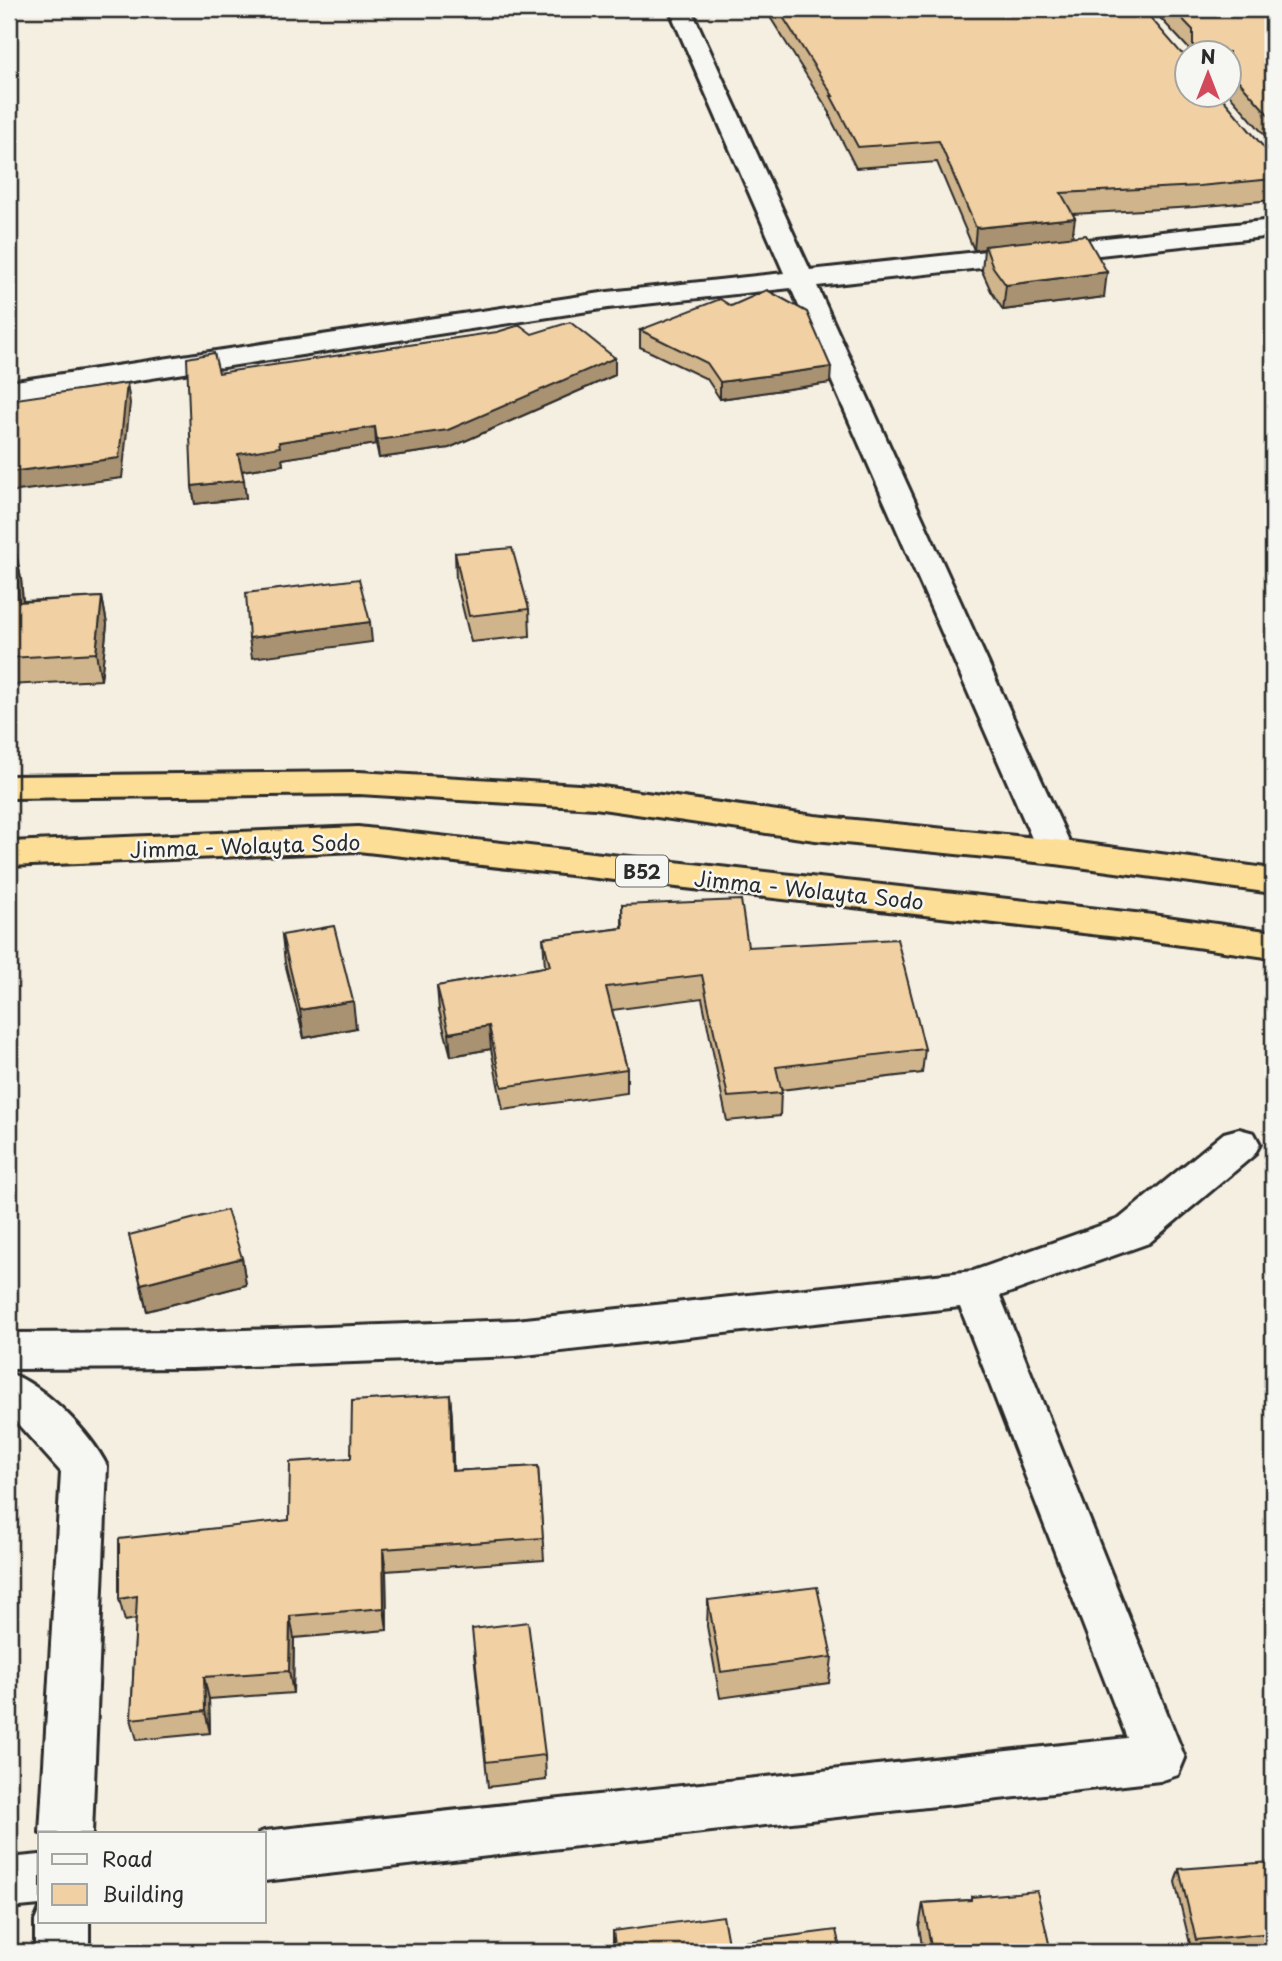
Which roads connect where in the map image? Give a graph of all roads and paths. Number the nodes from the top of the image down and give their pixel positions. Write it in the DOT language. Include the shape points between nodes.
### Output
graph roads {
  1 [pos="680,9"];
  2 [pos="1273,228"];
  3 [pos="801,279"];
  4 [pos="9,391"];
  5 [pos="9,787"];
  6 [pos="1056,852"];
  7 [pos="9,854"];
  8 [pos="1273,881"];
  9 [pos="1273,945"];
  10 [pos="1239,1144"];
  11 [pos="975,1288"];
  12 [pos="9,1351"];
  13 [pos="9,1391"];
  14 [pos="66,1832"];
  15 [pos="266,1856"];
  16 [pos="38,1880"];
  17 [pos="9,1883"];
  18 [pos="62,1923"];
  19 [pos="62,1952"];
  1 -- 3 [label="street"];
  2 -- 3 [label="street"];
  3 -- 4 [label="street" via="608,300"];
  3 -- 6 [label="street"];
  5 -- 6 [label="highway" via="359,783 582,796 816,828"];
  6 -- 8 [label="highway"];
  7 -- 9 [label="highway, Jimma - Wolayta Sodo / B52" via="358,839"];
  10 -- 11 [label="street" via="1134,1231"];
  11 -- 12 [label="street" via="516,1338 192,1350"];
  11 -- 15 [label="street" via="1160,1758"];
  13 -- 14 [label="street" via="29,1404 84,1466"];
  16 -- 17 [label="street"];
  18 -- 19 [label="street"];
}
